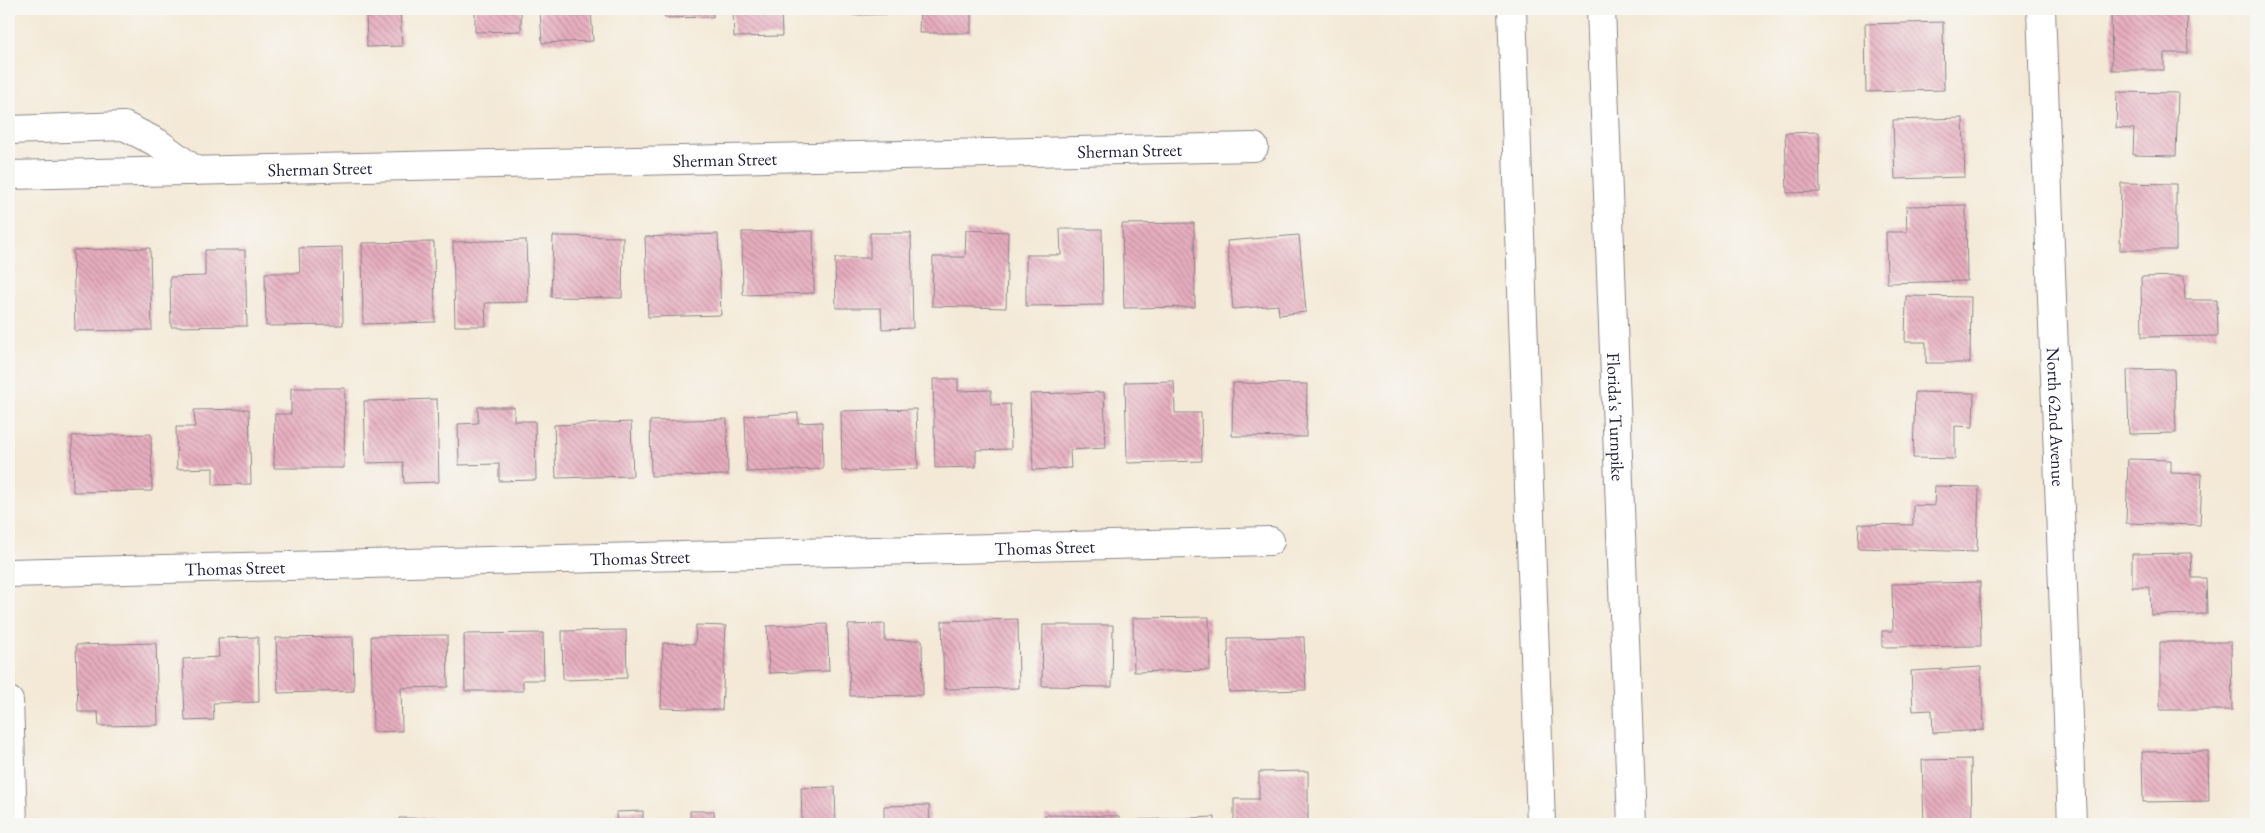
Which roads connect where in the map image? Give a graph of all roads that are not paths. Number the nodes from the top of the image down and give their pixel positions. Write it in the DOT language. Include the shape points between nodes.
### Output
graph roads {
  1 [pos="1512,9"];
  2 [pos="1601,9"];
  3 [pos="2041,9"];
  4 [pos="9,130"];
  5 [pos="1254,147"];
  6 [pos="196,171"];
  7 [pos="9,176"];
  8 [pos="1270,542"];
  9 [pos="9,573"];
  10 [pos="9,701"];
  11 [pos="12,824"];
  12 [pos="1541,824"];
  13 [pos="1632,824"];
  14 [pos="2072,824"];
  1 -- 12 [label="main road"];
  2 -- 13 [label="main road, Florida's Turnpike"];
  3 -- 14 [label="main road, North 62nd Avenue"];
  4 -- 6 [label="main road" via="124,126 158,143"];
  5 -- 6 [label="main road, Sherman Street"];
  6 -- 7 [label="main road, Sherman Street"];
  8 -- 9 [label="main road, Thomas Street"];
  10 -- 11 [label="main road"];
}
